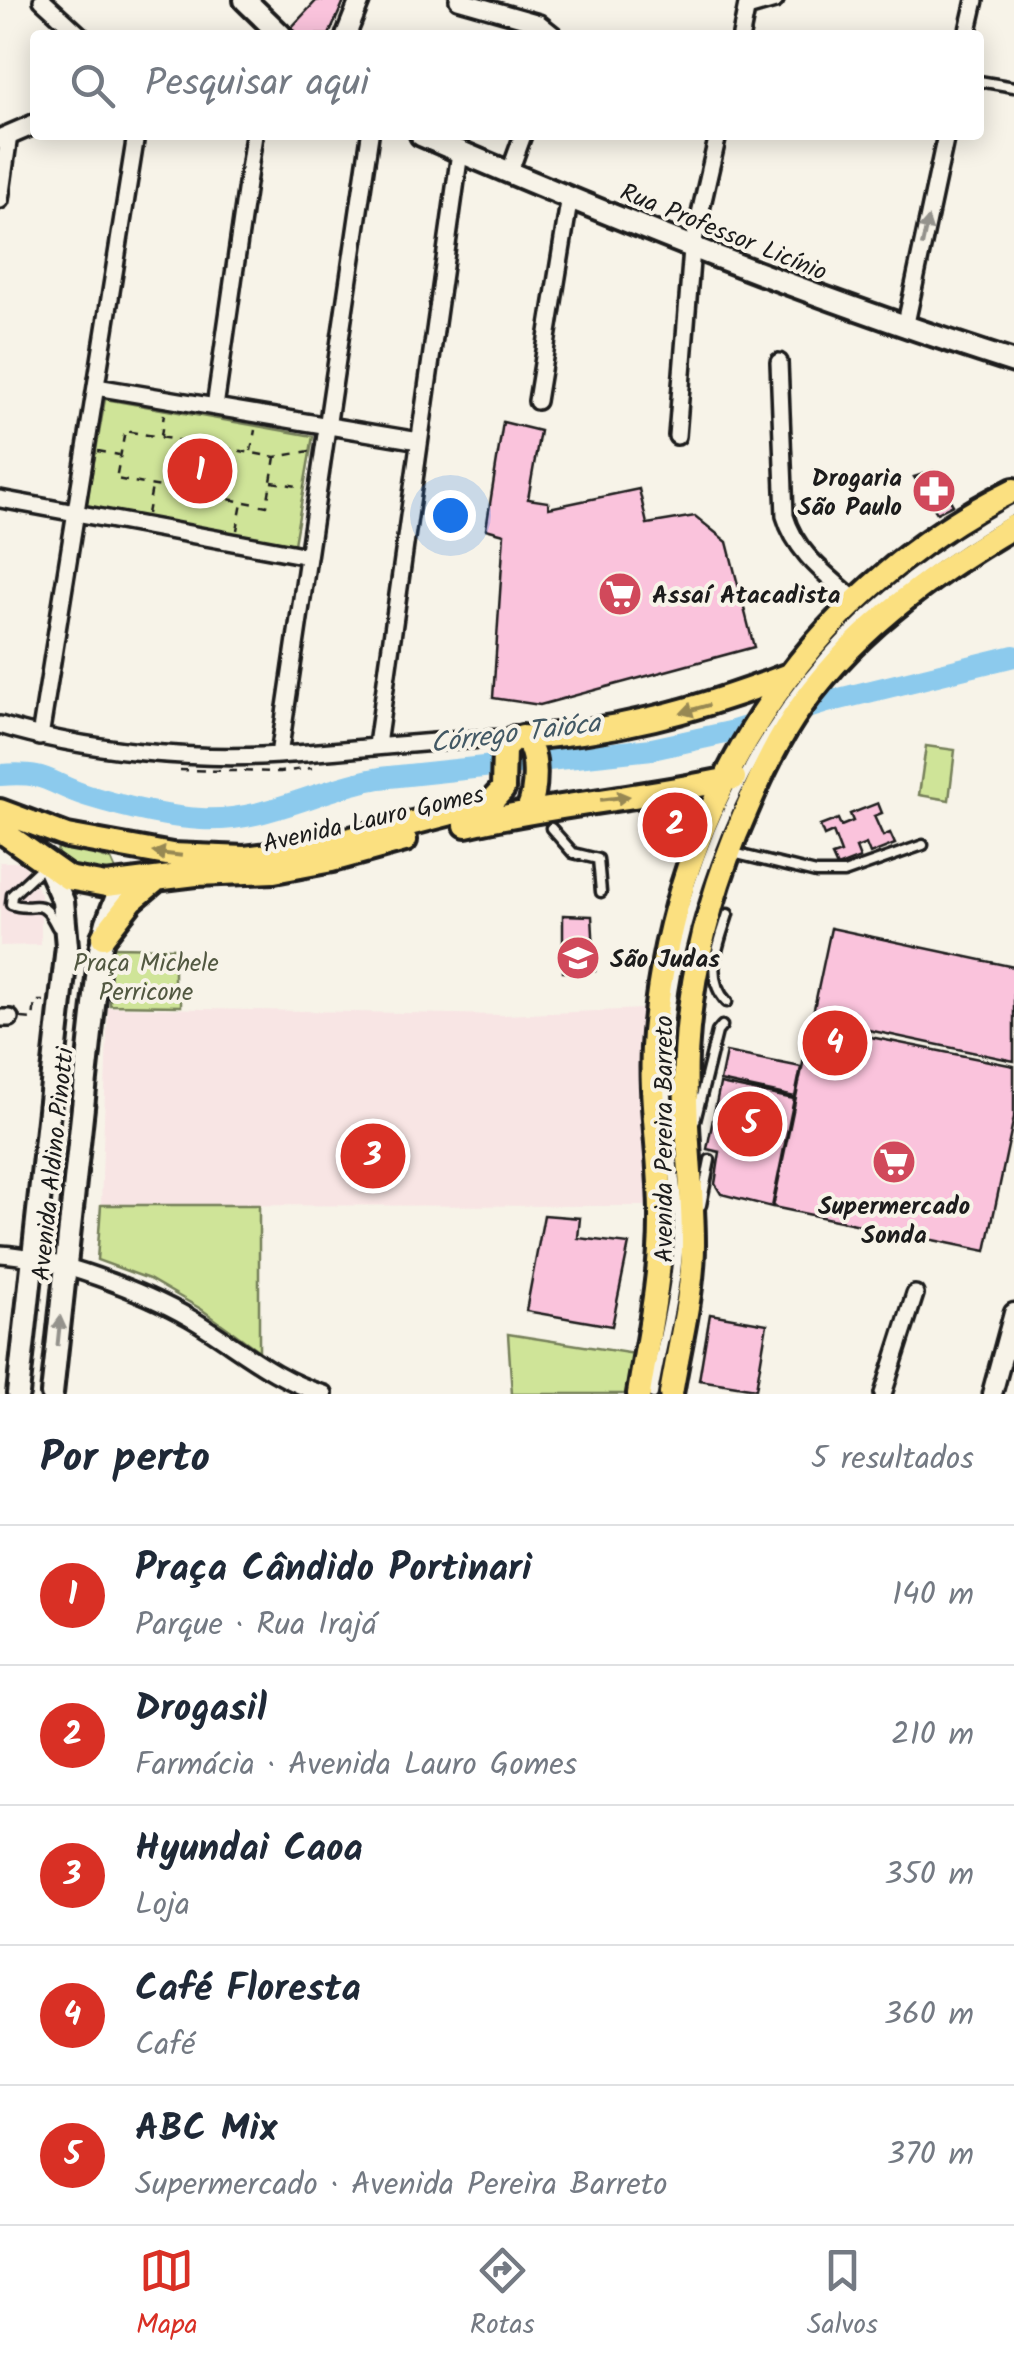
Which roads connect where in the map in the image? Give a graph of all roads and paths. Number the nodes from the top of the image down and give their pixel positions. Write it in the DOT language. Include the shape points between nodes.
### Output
graph roads {
  1 [pos="42,0"];
  2 [pos="245,0"];
  3 [pos="360,0"];
  4 [pos="458,0"];
  5 [pos="775,0"];
  6 [pos="975,0"];
  7 [pos="748,4"];
  8 [pos="75,30"];
  9 [pos="276,30"];
  10 [pos="348,30"];
  11 [pos="548,30"];
  12 [pos="741,30"];
  13 [pos="968,30"];
  14 [pos="984,82"];
  15 [pos="1014,87"];
  16 [pos="30,126"];
  17 [pos="4,137"];
  18 [pos="135,140"];
  19 [pos="253,140"];
  20 [pos="369,140"];
  21 [pos="432,140"];
  22 [pos="522,140"];
  23 [pos="717,140"];
  24 [pos="945,140"];
  25 [pos="460,152"];
  26 [pos="510,171"];
  27 [pos="570,196"];
  28 [pos="0,200"];
  29 [pos="692,249"];
  30 [pos="905,328"];
  31 [pos="779,362"];
  32 [pos="1014,362"];
  33 [pos="96,387"];
  34 [pos="167,399"];
  35 [pos="538,401"];
  36 [pos="215,406"];
  37 [pos="257,414"];
  38 [pos="327,425"];
  39 [pos="676,436"];
  40 [pos="160,437"];
  41 [pos="419,441"];
  42 [pos="324,448"];
  43 [pos="86,449"];
  44 [pos="234,450"];
  45 [pos="250,453"];
  46 [pos="120,455"];
  47 [pos="275,457"];
  48 [pos="271,482"];
  49 [pos="152,486"];
  50 [pos="318,490"];
  51 [pos="0,499"];
  52 [pos="226,499"];
  53 [pos="1012,500"];
  54 [pos="242,502"];
  55 [pos="76,513"];
  56 [pos="145,526"];
  57 [pos="1014,526"];
  58 [pos="234,543"];
  59 [pos="308,556"];
  60 [pos="857,602"];
  61 [pos="795,690"];
  62 [pos="0,725"];
  63 [pos="40,737"];
  64 [pos="763,740"];
  65 [pos="377,745"];
  66 [pos="279,755"];
  67 [pos="516,757"];
  68 [pos="743,776"];
  69 [pos="652,793"];
  70 [pos="528,810"];
  71 [pos="0,811"];
  72 [pos="707,817"];
  73 [pos="551,828"];
  74 [pos="0,830"];
  75 [pos="67,836"];
  76 [pos="108,844"];
  77 [pos="923,845"];
  78 [pos="729,852"];
  79 [pos="46,863"];
  80 [pos="159,878"];
  81 [pos="122,883"];
  82 [pos="601,892"];
  83 [pos="728,914"];
  84 [pos="102,936"];
  85 [pos="66,946"];
  86 [pos="61,1001"];
  87 [pos="727,1002"];
  88 [pos="5,1018"];
  89 [pos="722,1026"];
  90 [pos="56,1044"];
  91 [pos="89,1049"];
  92 [pos="688,1139"];
  93 [pos="710,1160"];
  94 [pos="694,1249"];
  95 [pos="0,1254"];
  96 [pos="32,1258"];
  97 [pos="66,1268"];
  98 [pos="915,1294"];
  99 [pos="1014,1313"];
  100 [pos="18,1394"];
  101 [pos="52,1394"];
  102 [pos="324,1394"];
  103 [pos="639,1394"];
  104 [pos="653,1394"];
  105 [pos="672,1394"];
  106 [pos="883,1394"];
  107 [pos="992,1394"];
  1 -- 8 [label="street"];
  2 -- 9 [label="main road"];
  3 -- 10 [label="street"];
  4 -- 11 [label="street"];
  5 -- 7 [label="street"];
  6 -- 13 [label="street"];
  7 -- 12 [label="street"];
  14 -- 15 [label="lane"];
  16 -- 17 [label="street"];
  17 -- 28 [label="street"];
  18 -- 33 [label="street"];
  19 -- 36 [label="street"];
  20 -- 38 [label="street"];
  21 -- 25 [label="main road, Rua Professor Licínio"];
  22 -- 26 [label="street"];
  23 -- 29 [label="street"];
  30 -- 24 [label="street, one-way"];
  25 -- 26 [label="main road, Rua Professor Licínio"];
  25 -- 41 [label="street"];
  26 -- 27 [label="main road, Rua Professor Licínio"];
  27 -- 29 [label="main road, Rua Professor Licínio"];
  27 -- 35 [label="street"];
  29 -- 30 [label="main road, Rua Professor Licínio"];
  29 -- 39 [label="street"];
  30 -- 32 [label="main road, Rua Professor Licínio"];
  31 -- 60 [label="street" via="790,534"];
  33 -- 34 [label="street"];
  33 -- 43 [label="street"];
  34 -- 36 [label="street"];
  34 -- 40 [label="path"];
  36 -- 37 [label="street"];
  37 -- 38 [label="street"];
  37 -- 45 [label="path"];
  38 -- 41 [label="street"];
  38 -- 42 [label="street"];
  40 -- 44 [label="path"];
  40 -- 46 [label="path" via="125,431"];
  41 -- 65 [label="street"];
  42 -- 47 [label="path"];
  42 -- 50 [label="street"];
  43 -- 46 [label="path"];
  43 -- 55 [label="street"];
  44 -- 45 [label="path"];
  44 -- 52 [label="path"];
  45 -- 47 [label="path"];
  46 -- 49 [label="path" via="116,479"];
  47 -- 48 [label="path"];
  48 -- 50 [label="path"];
  48 -- 54 [label="path" via="266,506"];
  49 -- 52 [label="path"];
  49 -- 56 [label="path"];
  50 -- 59 [label="street"];
  51 -- 55 [label="street"];
  52 -- 54 [label="path"];
  53 -- 60 [label="main road, Avenida Pereira Barreto" via="918,550"];
  53 -- 61 [label="lane" via="892,590"];
  54 -- 58 [label="path"];
  55 -- 56 [label="street"];
  55 -- 63 [label="street"];
  56 -- 58 [label="street"];
  57 -- 61 [label="main road, Avenida Pereira Barreto" via="966,554"];
  58 -- 59 [label="street"];
  59 -- 66 [label="street"];
  60 -- 61 [label="main road, Avenida Pereira Barreto"];
  61 -- 64 [label="main road, Avenida Pereira Barreto"];
  61 -- 64 [label="main road, Avenida Pereira Barreto" via="762,712"];
  61 -- 67 [label="main road, one-way" via="591,732"];
  62 -- 63 [label="street"];
  63 -- 66 [label="street" via="204,756"];
  64 -- 68 [label="main road, Avenida Pereira Barreto"];
  64 -- 68 [label="main road, Avenida Pereira Barreto"];
  65 -- 66 [label="street"];
  65 -- 67 [label="street" via="468,739"];
  67 -- 70 [label="main road"];
  67 -- 76 [label="main road, Avenida Lauro Gomes, one-way" via="498,798 484,806 285,854 211,858"];
  68 -- 69 [label="main road, Avenida Lauro Gomes"];
  68 -- 72 [label="main road, Avenida Pereira Barreto"];
  68 -- 78 [label="main road, Avenida Pereira Barreto"];
  68 -- 104 [label="lane" via="698,886 673,986 667,1105 678,1251"];
  70 -- 69 [label="main road, Avenida Lauro Gomes, one-way"];
  69 -- 72 [label="main road, Avenida Lauro Gomes" via="677,798"];
  70 -- 80 [label="main road, Avenida Lauro Gomes" via="302,867"];
  71 -- 75 [label="main road, Avenida Lauro Gomes"];
  72 -- 103 [label="main road, Avenida Pereira Barreto" via="658,994 652,1070 661,1228"];
  73 -- 82 [label="lane" via="574,853 598,859"];
  74 -- 79 [label="main road, Avenida Lauro Gomes"];
  75 -- 76 [label="main road, Avenida Lauro Gomes"];
  75 -- 79 [label="main road" via="48,840"];
  76 -- 81 [label="main road" via="123,862"];
  77 -- 78 [label="lane" via="844,873 816,873"];
  78 -- 92 [label="main road, Avenida Pereira Barreto" via="692,990"];
  79 -- 81 [label="main road, Avenida Lauro Gomes" via="80,882"];
  79 -- 85 [label="main road, Avenida Aldino Pinotti" via="66,912"];
  79 -- 85 [label="lane" via="11,904 47,908"];
  80 -- 81 [label="main road, Avenida Lauro Gomes"];
  80 -- 84 [label="main road"];
  81 -- 84 [label="main road, Avenida Aldino Pinotti"];
  83 -- 87 [label="lane" via="714,980"];
  84 -- 91 [label="main road, Avenida Aldino Pinotti"];
  85 -- 86 [label="main road, Avenida Aldino Pinotti"];
  86 -- 88 [label="path" via="35,1001 33,1018"];
  86 -- 90 [label="main road, Avenida Aldino Pinotti"];
  89 -- 92 [label="lane"];
  90 -- 91 [label="main road"];
  90 -- 96 [label="main road, Avenida Aldino Pinotti"];
  91 -- 97 [label="main road, Avenida Aldino Pinotti"];
  92 -- 94 [label="main road, Avenida Pereira Barreto"];
  93 -- 94 [label="lane"];
  94 -- 105 [label="main road, Avenida Pereira Barreto"];
  95 -- 96 [label="street"];
  96 -- 97 [label="street"];
  96 -- 100 [label="main road, Avenida Aldino Pinotti"];
  101 -- 97 [label="main road, Avenida Aldino Pinotti, one-way"];
  97 -- 102 [label="street" via="176,1311 258,1364"];
  98 -- 106 [label="street"];
  99 -- 107 [label="street"];
}
